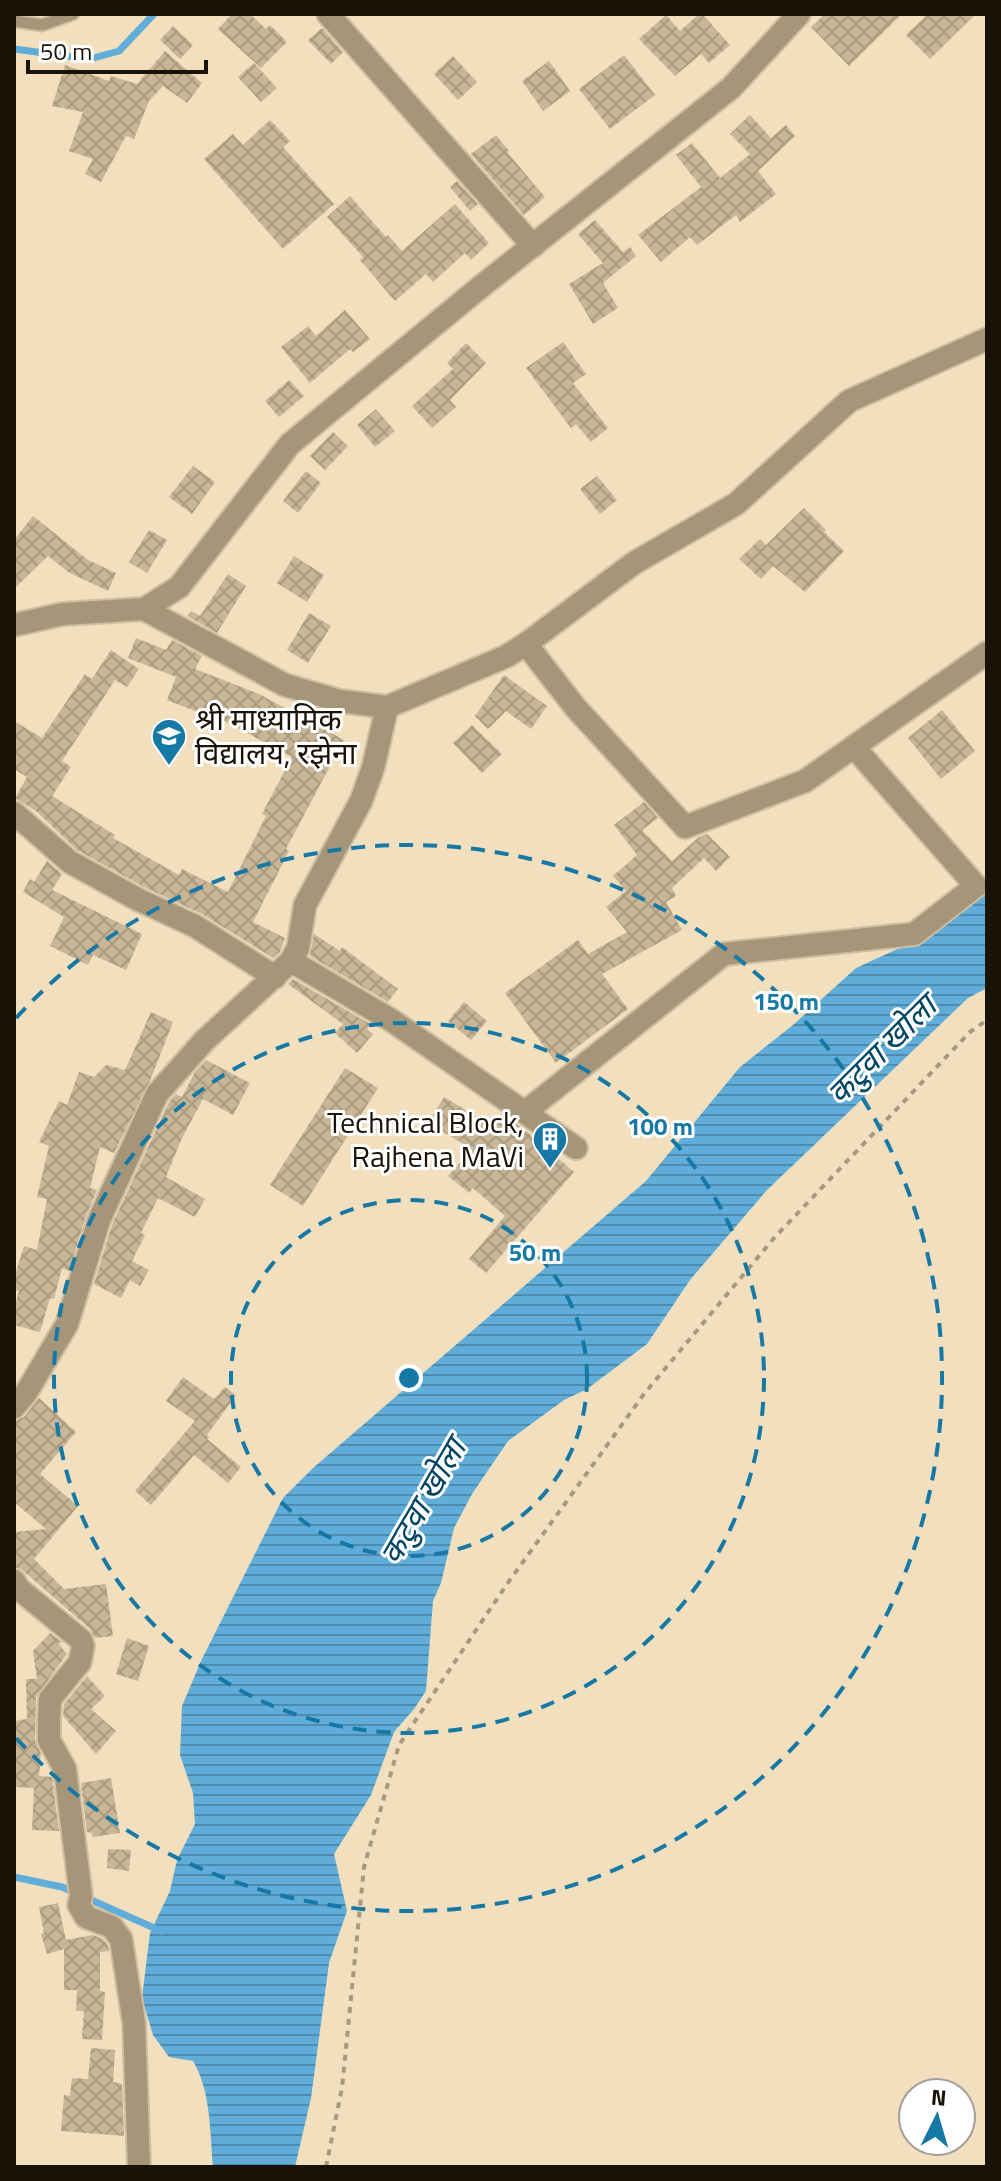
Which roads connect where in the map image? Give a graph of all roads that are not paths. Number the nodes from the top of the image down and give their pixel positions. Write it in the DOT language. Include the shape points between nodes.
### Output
graph roads {
  1 [pos="73,14"];
  2 [pos="328,14"];
  3 [pos="799,14"];
  4 [pos="14,21"];
  5 [pos="533,246"];
  6 [pos="987,339"];
  7 [pos="144,609"];
  8 [pos="14,625"];
  9 [pos="526,644"];
  10 [pos="987,653"];
  11 [pos="387,707"];
  12 [pos="854,747"];
  13 [pos="14,813"];
  14 [pos="283,969"];
  15 [pos="525,1112"];
  16 [pos="576,1148"];
  17 [pos="14,1407"];
  18 [pos="14,1581"];
  19 [pos="139,2167"];
  1 -- 4 [label="lane" via="42,25"];
  2 -- 5 [label="street"];
  3 -- 5 [label="street" via="731,88"];
  5 -- 7 [label="street" via="290,444 179,587"];
  6 -- 9 [label="street" via="849,401 736,504 634,563"];
  7 -- 8 [label="street" via="63,614"];
  7 -- 11 [label="street" via="285,685 340,701"];
  9 -- 11 [label="street"];
  9 -- 12 [label="street" via="575,707 685,827 805,781"];
  10 -- 12 [label="street"];
  11 -- 14 [label="street" via="361,801 305,905 298,948"];
  12 -- 15 [label="street" via="976,886 914,934 724,954"];
  13 -- 14 [label="street" via="70,862"];
  14 -- 15 [label="street" via="391,1020"];
  14 -- 17 [label="street" via="204,1041 157,1094 99,1220 67,1324"];
  15 -- 16 [label="street"];
  18 -- 19 [label="street" via="83,1646 80,1662 50,1699 49,1740 65,1769 79,1905 86,1917 112,1927 121,1939 134,2023"];
}
